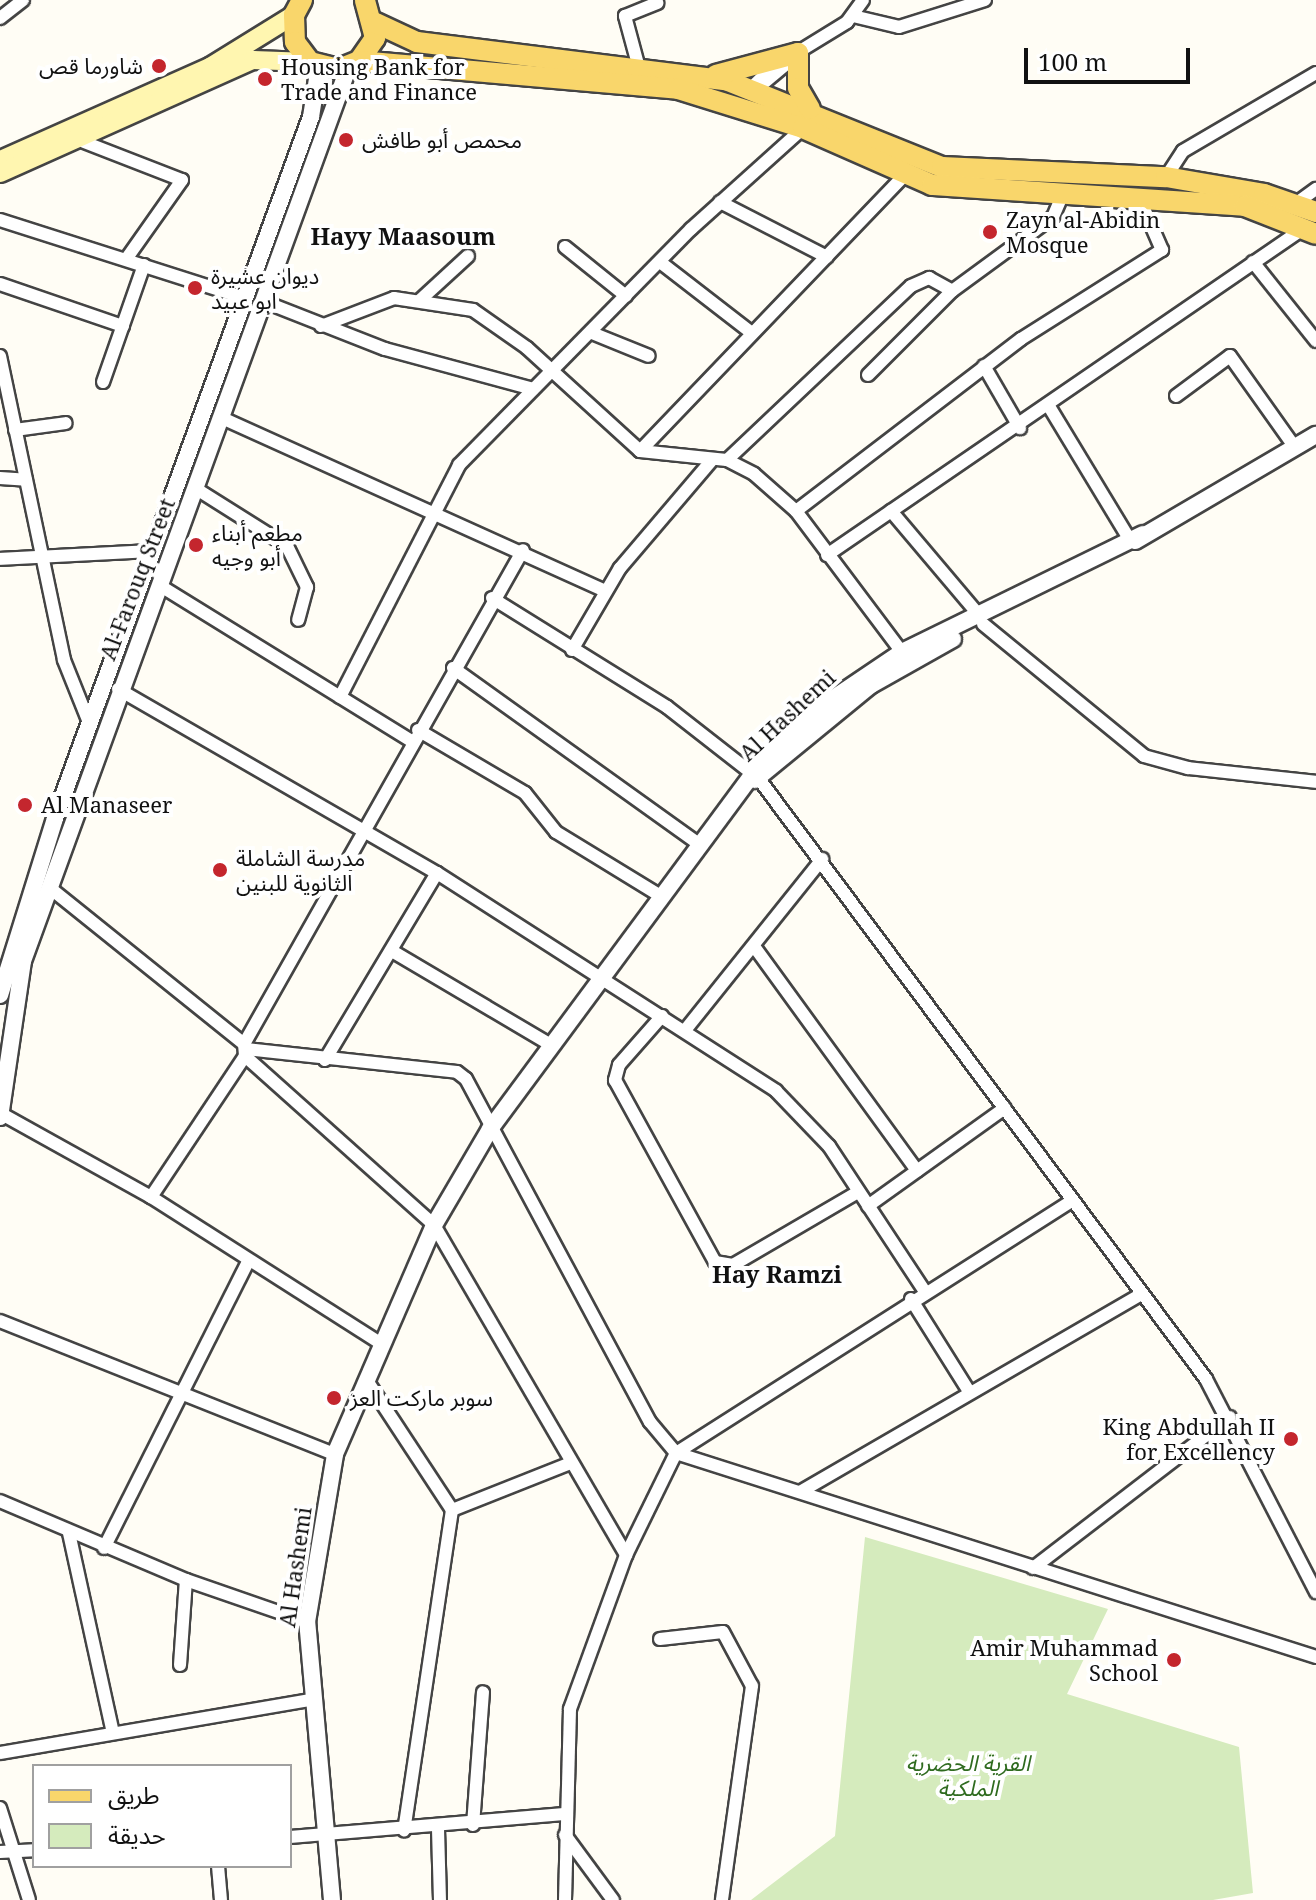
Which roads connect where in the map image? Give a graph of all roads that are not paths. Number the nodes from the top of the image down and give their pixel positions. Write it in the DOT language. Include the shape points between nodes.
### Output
graph roads {
  1 [pos="23,0"];
  2 [pos="365,0"];
  3 [pos="863,0"];
  4 [pos="985,0"];
  5 [pos="658,3"];
  6 [pos="297,5"];
  7 [pos="853,16"];
  8 [pos="0,18"];
  9 [pos="376,23"];
  10 [pos="798,53"];
  11 [pos="315,64"];
  12 [pos="354,64"];
  13 [pos="639,68"];
  14 [pos="1316,73"];
  15 [pos="708,77"];
  16 [pos="751,88"];
  17 [pos="678,89"];
  18 [pos="762,114"];
  19 [pos="807,119"];
  20 [pos="84,142"];
  21 [pos="0,160"];
  22 [pos="0,173"];
  23 [pos="904,176"];
  24 [pos="1166,177"];
  25 [pos="1316,189"];
  26 [pos="1063,193"];
  27 [pos="1139,197"];
  28 [pos="720,202"];
  29 [pos="1287,211"];
  30 [pos="0,220"];
  31 [pos="1312,225"];
  32 [pos="565,247"];
  33 [pos="468,256"];
  34 [pos="827,257"];
  35 [pos="127,258"];
  36 [pos="660,262"];
  37 [pos="1253,262"];
  38 [pos="144,265"];
  39 [pos="0,284"];
  40 [pos="952,291"];
  41 [pos="246,293"];
  42 [pos="626,296"];
  43 [pos="267,297"];
  44 [pos="420,300"];
  45 [pos="123,326"];
  46 [pos="321,326"];
  47 [pos="592,333"];
  48 [pos="752,333"];
  49 [pos="1316,341"];
  50 [pos="0,356"];
  51 [pos="649,356"];
  52 [pos="984,366"];
  53 [pos="553,373"];
  54 [pos="868,375"];
  55 [pos="103,382"];
  56 [pos="533,389"];
  57 [pos="1176,396"];
  58 [pos="1050,408"];
  59 [pos="222,418"];
  60 [pos="66,423"];
  61 [pos="1020,428"];
  62 [pos="15,430"];
  63 [pos="1316,435"];
  64 [pos="1294,446"];
  65 [pos="640,451"];
  66 [pos="712,460"];
  67 [pos="727,460"];
  68 [pos="0,478"];
  69 [pos="26,480"];
  70 [pos="195,488"];
  71 [pos="429,511"];
  72 [pos="796,511"];
  73 [pos="891,511"];
  74 [pos="1136,535"];
  75 [pos="523,550"];
  76 [pos="155,551"];
  77 [pos="827,555"];
  78 [pos="0,559"];
  79 [pos="42,560"];
  80 [pos="159,585"];
  81 [pos="605,591"];
  82 [pos="492,598"];
  83 [pos="981,619"];
  84 [pos="298,620"];
  85 [pos="572,650"];
  86 [pos="902,652"];
  87 [pos="453,668"];
  88 [pos="118,689"];
  89 [pos="340,697"];
  90 [pos="835,704"];
  91 [pos="90,725"];
  92 [pos="415,736"];
  93 [pos="754,778"];
  94 [pos="1316,782"];
  95 [pos="55,818"];
  96 [pos="71,824"];
  97 [pos="361,829"];
  98 [pos="697,843"];
  99 [pos="822,859"];
  100 [pos="437,873"];
  101 [pos="50,888"];
  102 [pos="659,895"];
  103 [pos="756,949"];
  104 [pos="392,951"];
  105 [pos="598,976"];
  106 [pos="0,995"];
  107 [pos="662,1016"];
  108 [pos="686,1029"];
  109 [pos="549,1044"];
  110 [pos="245,1050"];
  111 [pos="325,1060"];
  112 [pos="1005,1108"];
  113 [pos="0,1115"];
  114 [pos="490,1129"];
  115 [pos="917,1171"];
  116 [pos="858,1192"];
  117 [pos="151,1197"];
  118 [pos="1072,1201"];
  119 [pos="868,1206"];
  120 [pos="434,1225"];
  121 [pos="249,1260"];
  122 [pos="924,1290"];
  123 [pos="1142,1294"];
  124 [pos="911,1299"];
  125 [pos="0,1321"];
  126 [pos="382,1344"];
  127 [pos="368,1382"];
  128 [pos="968,1390"];
  129 [pos="178,1391"];
  130 [pos="1230,1417"];
  131 [pos="676,1453"];
  132 [pos="335,1454"];
  133 [pos="568,1464"];
  134 [pos="800,1492"];
  135 [pos="0,1501"];
  136 [pos="452,1510"];
  137 [pos="69,1533"];
  138 [pos="104,1548"];
  139 [pos="626,1555"];
  140 [pos="1033,1568"];
  141 [pos="186,1580"];
  142 [pos="1316,1592"];
  143 [pos="307,1622"];
  144 [pos="660,1639"];
  145 [pos="1316,1657"];
  146 [pos="180,1665"];
  147 [pos="483,1692"];
  148 [pos="311,1700"];
  149 [pos="112,1728"];
  150 [pos="0,1753"];
  151 [pos="0,1808"];
  152 [pos="564,1814"];
  153 [pos="473,1825"];
  154 [pos="438,1829"];
  155 [pos="404,1830"];
  156 [pos="328,1835"];
  157 [pos="565,1835"];
  158 [pos="292,1837"];
  159 [pos="32,1850"];
  160 [pos="16,1851"];
  161 [pos="0,1852"];
  162 [pos="218,1868"];
  163 [pos="29,1900"];
  164 [pos="221,1900"];
  165 [pos="332,1900"];
  166 [pos="440,1900"];
  167 [pos="565,1900"];
  168 [pos="613,1900"];
  169 [pos="722,1900"];
  1 -- 8 [label="street"];
  2 -- 9 [label="main road"];
  3 -- 7 [label="street"];
  4 -- 7 [label="street" via="899,27"];
  5 -- 13 [label="street" via="625,16"];
  6 -- 11 [label="main road" via="295,42"];
  6 -- 21 [label="main road" via="210,67"];
  7 -- 10 [label="street"];
  9 -- 12 [label="main road"];
  9 -- 13 [label="main road" via="417,42"];
  10 -- 15 [label="main road"];
  10 -- 16 [label="street"];
  10 -- 19 [label="main road" via="798,88"];
  11 -- 12 [label="main road"];
  11 -- 20 [label="main road" via="253,60"];
  11 -- 41 [label="street, Al-Farouq Street" via="311,117"];
  12 -- 17 [label="main road"];
  12 -- 43 [label="street, Al-Farouq Street"];
  13 -- 15 [label="main road"];
  14 -- 24 [label="street" via="1183,151"];
  15 -- 16 [label="main road"];
  16 -- 17 [label="main road"];
  16 -- 18 [label="main road"];
  16 -- 19 [label="main road"];
  17 -- 18 [label="main road"];
  18 -- 19 [label="main road"];
  19 -- 23 [label="main road"];
  19 -- 24 [label="main road" via="942,167"];
  19 -- 28 [label="street"];
  20 -- 22 [label="main road"];
  20 -- 35 [label="street" via="182,180"];
  23 -- 26 [label="main road" via="983,192"];
  23 -- 34 [label="street"];
  24 -- 29 [label="main road"];
  25 -- 29 [label="street"];
  26 -- 27 [label="main road"];
  26 -- 40 [label="street" via="1053,217"];
  27 -- 29 [label="main road"];
  27 -- 52 [label="street" via="1162,250"];
  28 -- 34 [label="street"];
  28 -- 36 [label="street"];
  29 -- 31 [label="main road"];
  30 -- 35 [label="street"];
  31 -- 37 [label="street"];
  32 -- 42 [label="street"];
  33 -- 44 [label="street"];
  34 -- 48 [label="street"];
  35 -- 38 [label="street"];
  36 -- 42 [label="street"];
  36 -- 48 [label="street"];
  37 -- 49 [label="street"];
  37 -- 58 [label="street"];
  38 -- 41 [label="street"];
  38 -- 45 [label="street"];
  39 -- 45 [label="street"];
  40 -- 54 [label="street"];
  40 -- 67 [label="street" via="929,278 911,286"];
  41 -- 43 [label="street"];
  41 -- 76 [label="street, Al-Farouq Street"];
  42 -- 47 [label="street"];
  43 -- 46 [label="street"];
  43 -- 59 [label="street, Al-Farouq Street"];
  44 -- 46 [label="street" via="375,302"];
  44 -- 53 [label="street" via="473,310"];
  45 -- 55 [label="street"];
  46 -- 56 [label="street"];
  47 -- 51 [label="street"];
  47 -- 53 [label="street"];
  48 -- 65 [label="street"];
  50 -- 62 [label="street"];
  52 -- 61 [label="street"];
  52 -- 72 [label="street"];
  53 -- 56 [label="street"];
  53 -- 65 [label="street"];
  56 -- 71 [label="street" via="459,465"];
  57 -- 64 [label="street" via="1230,356"];
  58 -- 61 [label="street"];
  58 -- 74 [label="street"];
  59 -- 70 [label="street, Al-Farouq Street"];
  59 -- 71 [label="street"];
  60 -- 62 [label="street"];
  61 -- 73 [label="street"];
  62 -- 69 [label="street"];
  63 -- 64 [label="street, Al Hashemi"];
  64 -- 74 [label="street, Al Hashemi"];
  65 -- 66 [label="street"];
  66 -- 67 [label="street"];
  66 -- 81 [label="street"];
  67 -- 72 [label="street"];
  68 -- 69 [label="street"];
  69 -- 79 [label="street"];
  70 -- 80 [label="street, Al-Farouq Street"];
  70 -- 84 [label="street" via="287,546 307,587"];
  71 -- 75 [label="street"];
  71 -- 89 [label="street"];
  72 -- 77 [label="street"];
  73 -- 77 [label="street"];
  73 -- 83 [label="street"];
  74 -- 83 [label="street, Al Hashemi"];
  75 -- 81 [label="street"];
  75 -- 82 [label="street"];
  76 -- 79 [label="street"];
  76 -- 91 [label="street, Al-Farouq Street"];
  77 -- 86 [label="street"];
  78 -- 79 [label="street"];
  79 -- 91 [label="street" via="72,688"];
  80 -- 88 [label="street, Al-Farouq Street"];
  80 -- 89 [label="street"];
  81 -- 85 [label="street"];
  82 -- 85 [label="street"];
  82 -- 87 [label="street"];
  83 -- 86 [label="street, Al Hashemi"];
  83 -- 90 [label="street, Al Hashemi"];
  83 -- 94 [label="street" via="1144,756 1188,768"];
  85 -- 93 [label="street" via="667,707"];
  86 -- 90 [label="street, Al Hashemi"];
  87 -- 92 [label="street"];
  87 -- 98 [label="street"];
  88 -- 96 [label="street, Al-Farouq Street"];
  88 -- 97 [label="street"];
  89 -- 92 [label="street"];
  90 -- 93 [label="street, Al Hashemi"];
  91 -- 95 [label="street, Al-Farouq Street"];
  92 -- 97 [label="street"];
  92 -- 102 [label="street" via="525,793 556,832"];
  93 -- 98 [label="street, Al Hashemi"];
  93 -- 99 [label="street"];
  95 -- 96 [label="street"];
  95 -- 106 [label="street, Al-Farouq Street"];
  96 -- 101 [label="street, Al-Farouq Street"];
  97 -- 100 [label="street"];
  97 -- 110 [label="street"];
  98 -- 102 [label="street, Al Hashemi"];
  99 -- 103 [label="street"];
  99 -- 112 [label="street"];
  100 -- 104 [label="street"];
  100 -- 105 [label="street"];
  101 -- 110 [label="street"];
  101 -- 113 [label="street, Al-Farouq Street" via="16,985"];
  102 -- 105 [label="street, Al Hashemi"];
  103 -- 108 [label="street"];
  103 -- 115 [label="street"];
  104 -- 109 [label="street"];
  104 -- 111 [label="street"];
  105 -- 107 [label="street"];
  105 -- 109 [label="street, Al Hashemi"];
  107 -- 108 [label="street"];
  107 -- 116 [label="street" via="619,1065 615,1080 715,1262 733,1265"];
  108 -- 116 [label="street" via="792,1103"];
  109 -- 114 [label="street, Al Hashemi"];
  110 -- 111 [label="street"];
  110 -- 117 [label="street"];
  110 -- 120 [label="street"];
  111 -- 114 [label="street" via="457,1072 477,1095"];
  112 -- 115 [label="street"];
  112 -- 118 [label="street"];
  113 -- 117 [label="street"];
  114 -- 120 [label="street, Al Hashemi"];
  114 -- 131 [label="street" via="650,1422"];
  115 -- 119 [label="street"];
  116 -- 119 [label="street"];
  117 -- 121 [label="street"];
  118 -- 122 [label="street"];
  118 -- 123 [label="street"];
  119 -- 122 [label="street"];
  120 -- 126 [label="street, Al Hashemi"];
  120 -- 133 [label="street"];
  121 -- 126 [label="street"];
  121 -- 129 [label="street"];
  122 -- 124 [label="street"];
  123 -- 128 [label="street"];
  123 -- 130 [label="street"];
  124 -- 128 [label="street"];
  124 -- 131 [label="street"];
  125 -- 129 [label="street"];
  126 -- 127 [label="street, Al Hashemi"];
  127 -- 132 [label="street, Al Hashemi"];
  127 -- 136 [label="street"];
  128 -- 134 [label="street"];
  129 -- 132 [label="street"];
  129 -- 138 [label="street"];
  130 -- 140 [label="street"];
  130 -- 142 [label="street"];
  131 -- 134 [label="street"];
  131 -- 139 [label="street"];
  132 -- 143 [label="street, Al Hashemi"];
  133 -- 136 [label="street"];
  133 -- 139 [label="street"];
  134 -- 140 [label="street"];
  135 -- 137 [label="street"];
  136 -- 155 [label="street"];
  137 -- 138 [label="street"];
  137 -- 149 [label="street"];
  138 -- 141 [label="street"];
  139 -- 152 [label="street" via="570,1709"];
  140 -- 145 [label="street"];
  141 -- 143 [label="street"];
  141 -- 146 [label="street"];
  143 -- 148 [label="street, Al Hashemi"];
  144 -- 169 [label="street" via="723,1632 752,1686"];
  147 -- 153 [label="street"];
  148 -- 149 [label="street"];
  148 -- 156 [label="street, Al Hashemi"];
  149 -- 150 [label="street"];
  151 -- 160 [label="street"];
  152 -- 153 [label="street"];
  152 -- 157 [label="street"];
  153 -- 154 [label="street"];
  154 -- 155 [label="street"];
  154 -- 166 [label="street"];
  155 -- 156 [label="street"];
  156 -- 158 [label="street"];
  156 -- 165 [label="street, Al Hashemi"];
  157 -- 167 [label="street"];
  157 -- 168 [label="street"];
  159 -- 160 [label="street"];
  160 -- 161 [label="street"];
  160 -- 163 [label="street"];
  162 -- 164 [label="street"];
}
